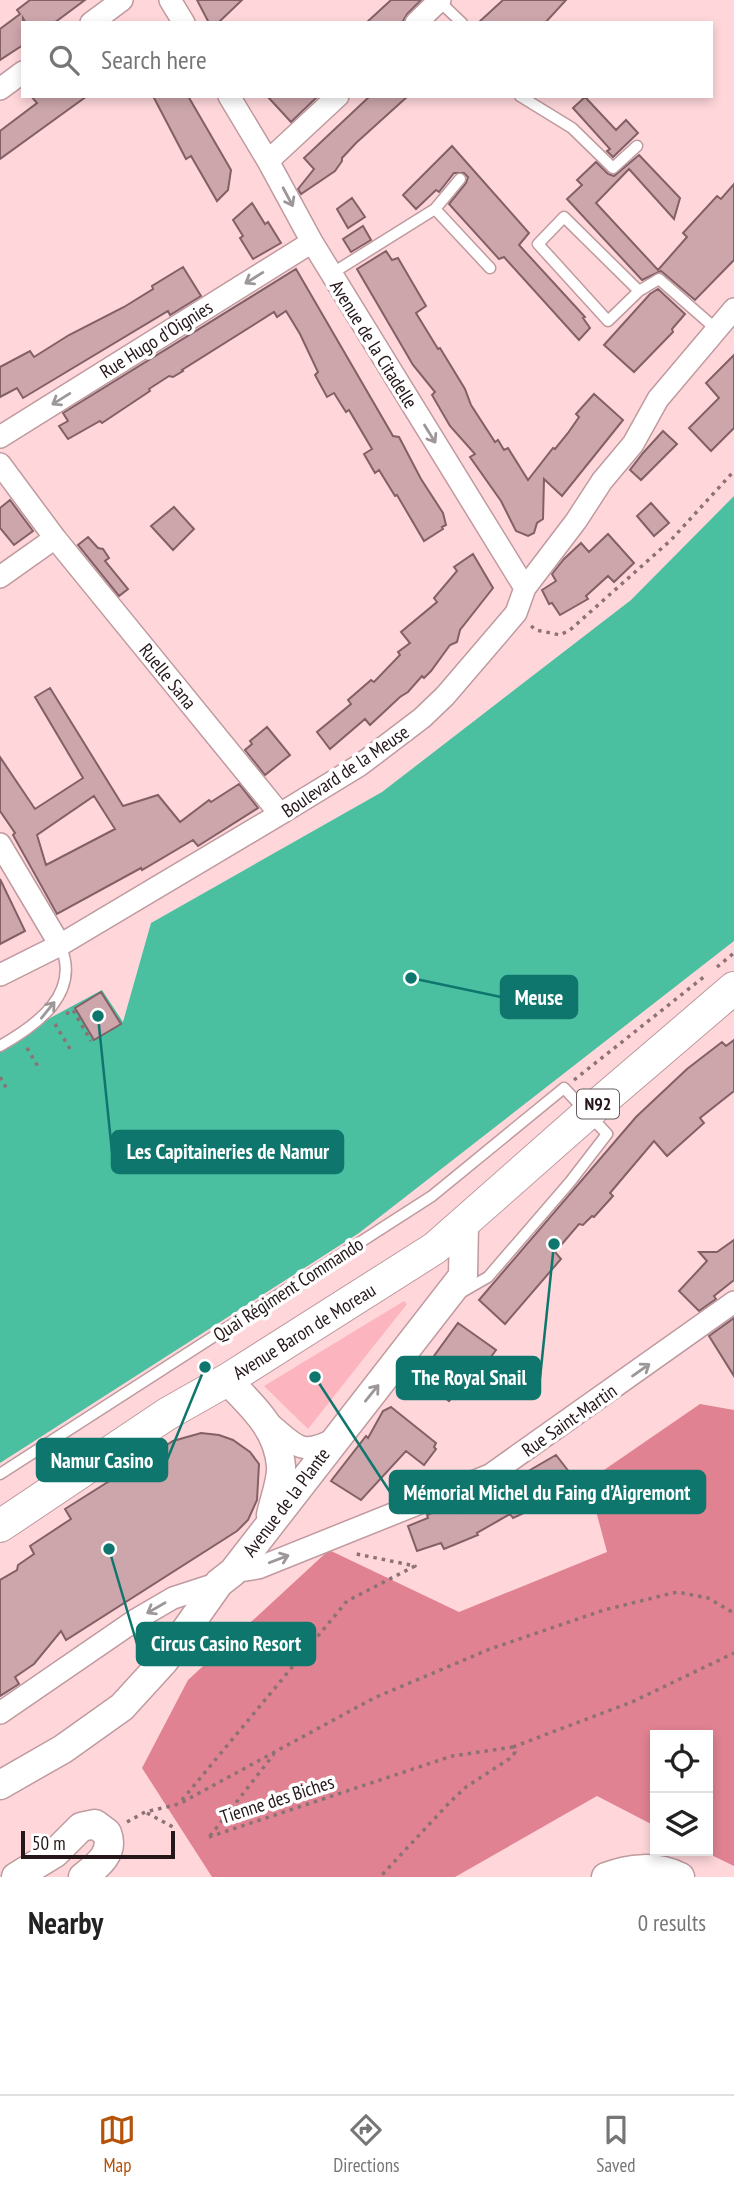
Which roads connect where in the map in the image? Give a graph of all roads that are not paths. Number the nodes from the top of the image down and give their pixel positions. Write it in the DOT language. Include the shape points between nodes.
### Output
graph roads {
  1 [pos="122,0"];
  2 [pos="170,0"];
  3 [pos="440,0"];
  4 [pos="94,21"];
  5 [pos="183,21"];
  6 [pos="418,21"];
  7 [pos="460,21"];
  8 [pos="21,73"];
  9 [pos="0,89"];
  10 [pos="230,98"];
  11 [pos="336,98"];
  12 [pos="523,98"];
  13 [pos="637,146"];
  14 [pos="268,161"];
  15 [pos="460,178"];
  16 [pos="435,209"];
  17 [pos="312,242"];
  18 [pos="490,268"];
  19 [pos="331,274"];
  20 [pos="639,291"];
  21 [pos="734,309"];
  22 [pos="716,329"];
  23 [pos="0,437"];
  24 [pos="0,464"];
  25 [pos="55,538"];
  26 [pos="0,577"];
  27 [pos="525,588"];
  28 [pos="280,814"];
  29 [pos="0,844"];
  30 [pos="60,945"];
  31 [pos="0,975"];
  32 [pos="719,977"];
  33 [pos="0,1046"];
  34 [pos="588,1113"];
  35 [pos="464,1224"];
  36 [pos="436,1248"];
  37 [pos="445,1301"];
  38 [pos="734,1302"];
  39 [pos="227,1380"];
  40 [pos="268,1422"];
  41 [pos="334,1439"];
  42 [pos="0,1475"];
  43 [pos="269,1524"];
  44 [pos="0,1526"];
  45 [pos="226,1577"];
  46 [pos="0,1713"];
  47 [pos="0,1785"];
  48 [pos="16,1877"];
  49 [pos="83,1877"];
  50 [pos="606,1877"];
  51 [pos="680,1877"];
  1 -- 4 [label="street"];
  2 -- 5 [label="street"];
  3 -- 6 [label="street"];
  3 -- 7 [label="lane"];
  8 -- 9 [label="street"];
  10 -- 14 [label="street, Avenue de la Citadelle"];
  11 -- 14 [label="street"];
  12 -- 13 [label="lane" via="572,128 613,168"];
  14 -- 17 [label="street, Avenue de la Citadelle, one-way"];
  15 -- 16 [label="lane"];
  16 -- 18 [label="lane"];
  16 -- 19 [label="lane"];
  17 -- 19 [label="street, Avenue de la Citadelle"];
  17 -- 23 [label="street, Rue Hugo d'Oignies, one-way"];
  19 -- 27 [label="street, Avenue de la Citadelle, one-way"];
  20 -- 20 [label="lane" via="564,217 538,244 608,321"];
  20 -- 22 [label="lane" via="659,279"];
  21 -- 22 [label="street, Boulevard de la Meuse"];
  22 -- 27 [label="street, Boulevard de la Meuse" via="658,399 633,444"];
  24 -- 25 [label="street"];
  25 -- 26 [label="street"];
  25 -- 28 [label="street, Ruelle Sana"];
  27 -- 28 [label="street, Boulevard de la Meuse" via="516,613 422,719 360,765"];
  28 -- 30 [label="street, Boulevard de la Meuse"];
  29 -- 30 [label="street"];
  30 -- 31 [label="street, Boulevard de la Meuse"];
  33 -- 30 [label="lane, one-way" via="47,1014 61,992 66,966"];
  32 -- 34 [label="main road, N92"];
  34 -- 35 [label="main road, N92"];
  34 -- 37 [label="lane" via="607,1134 600,1144 488,1277"];
  34 -- 42 [label="lane, Quai Régiment Commando" via="565,1088 432,1196"];
  35 -- 36 [label="main road, Avenue Baron de Moreau / N92"];
  35 -- 37 [label="main road, Avenue de la Plante" via="463,1276"];
  36 -- 37 [label="main road" via="448,1270"];
  36 -- 39 [label="main road, Avenue Baron de Moreau / N92"];
  41 -- 37 [label="main road, Avenue de la Plante, one-way"];
  45 -- 38 [label="street, Rue Saint-Martin, one-way" via="490,1475"];
  39 -- 40 [label="main road"];
  39 -- 44 [label="main road, Avenue Baron de Moreau / N92" via="167,1413"];
  40 -- 41 [label="street" via="298,1447 316,1449"];
  40 -- 43 [label="main road" via="281,1468"];
  41 -- 43 [label="main road, Avenue de la Plante"];
  43 -- 45 [label="main road, Avenue de la Plante"];
  45 -- 46 [label="street, one-way" via="173,1598 137,1619"];
  45 -- 47 [label="main road, Avenue de la Plante" via="164,1661 122,1707 63,1749"];
  48 -- 49 [label="main road" via="55,1853 81,1827 96,1824 107,1833 110,1846"];
  50 -- 51 [label="main road" via="650,1870"];
}
